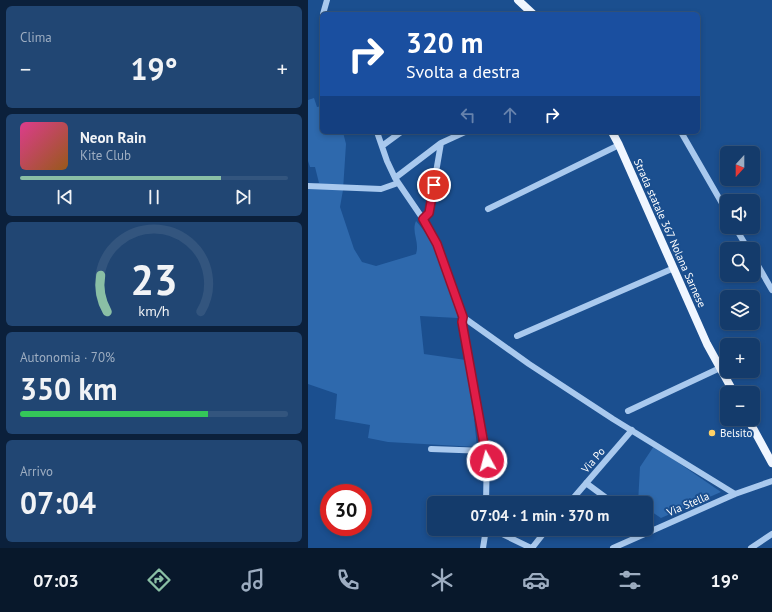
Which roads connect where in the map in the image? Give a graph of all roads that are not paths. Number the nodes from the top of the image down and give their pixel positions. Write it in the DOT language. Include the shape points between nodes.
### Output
graph roads {
  1 [pos="327,0"];
  2 [pos="518,0"];
  3 [pos="324,12"];
  4 [pos="531,12"];
  5 [pos="378,134"];
  6 [pos="398,134"];
  7 [pos="460,134"];
  8 [pos="613,134"];
  9 [pos="682,134"];
  10 [pos="441,143"];
  11 [pos="619,145"];
  12 [pos="382,146"];
  13 [pos="396,180"];
  14 [pos="308,186"];
  15 [pos="720,200"];
  16 [pos="488,209"];
  17 [pos="423,219"];
  18 [pos="674,268"];
  19 [pos="760,270"];
  20 [pos="772,290"];
  21 [pos="463,317"];
  22 [pos="517,336"];
  23 [pos="720,368"];
  24 [pos="628,411"];
  25 [pos="752,426"];
  26 [pos="632,430"];
  27 [pos="431,449"];
  28 [pos="487,451"];
  29 [pos="772,464"];
  30 [pos="772,481"];
  31 [pos="586,483"];
  32 [pos="735,494"];
  33 [pos="486,496"];
  34 [pos="575,496"];
  35 [pos="604,496"];
  36 [pos="772,534"];
  37 [pos="485,536"];
  38 [pos="507,536"];
  39 [pos="541,536"];
  40 [pos="635,537"];
  41 [pos="483,548"];
  42 [pos="532,548"];
  43 [pos="613,548"];
  44 [pos="751,548"];
  1 -- 3 [label="street"];
  2 -- 4 [label="main road"];
  5 -- 12 [label="street"];
  6 -- 12 [label="street"];
  7 -- 10 [label="street"];
  8 -- 11 [label="main road, Strada statale 367 Nolana Sarnese"];
  9 -- 15 [label="street"];
  10 -- 13 [label="street"];
  10 -- 17 [label="street" via="429,213"];
  11 -- 16 [label="street"];
  11 -- 18 [label="main road, Strada statale 367 Nolana Sarnese"];
  12 -- 13 [label="street"];
  13 -- 14 [label="street" via="382,189"];
  13 -- 17 [label="street"];
  17 -- 21 [label="street" via="437,244"];
  18 -- 22 [label="street"];
  18 -- 23 [label="main road, Strada statale 367 Nolana Sarnese"];
  19 -- 20 [label="street"];
  21 -- 26 [label="street" via="529,364"];
  21 -- 28 [label="street"];
  23 -- 24 [label="street"];
  25 -- 29 [label="main road"];
  26 -- 31 [label="street, Via Po"];
  26 -- 32 [label="street"];
  27 -- 28 [label="street"];
  28 -- 33 [label="street"];
  30 -- 32 [label="street, Via Stella"];
  31 -- 34 [label="street, Via Po"];
  31 -- 35 [label="street"];
  32 -- 40 [label="street, Via Stella"];
  36 -- 44 [label="street"];
  37 -- 41 [label="street"];
  38 -- 42 [label="street"];
  39 -- 42 [label="street"];
  40 -- 43 [label="street, Via Stella"];
}
